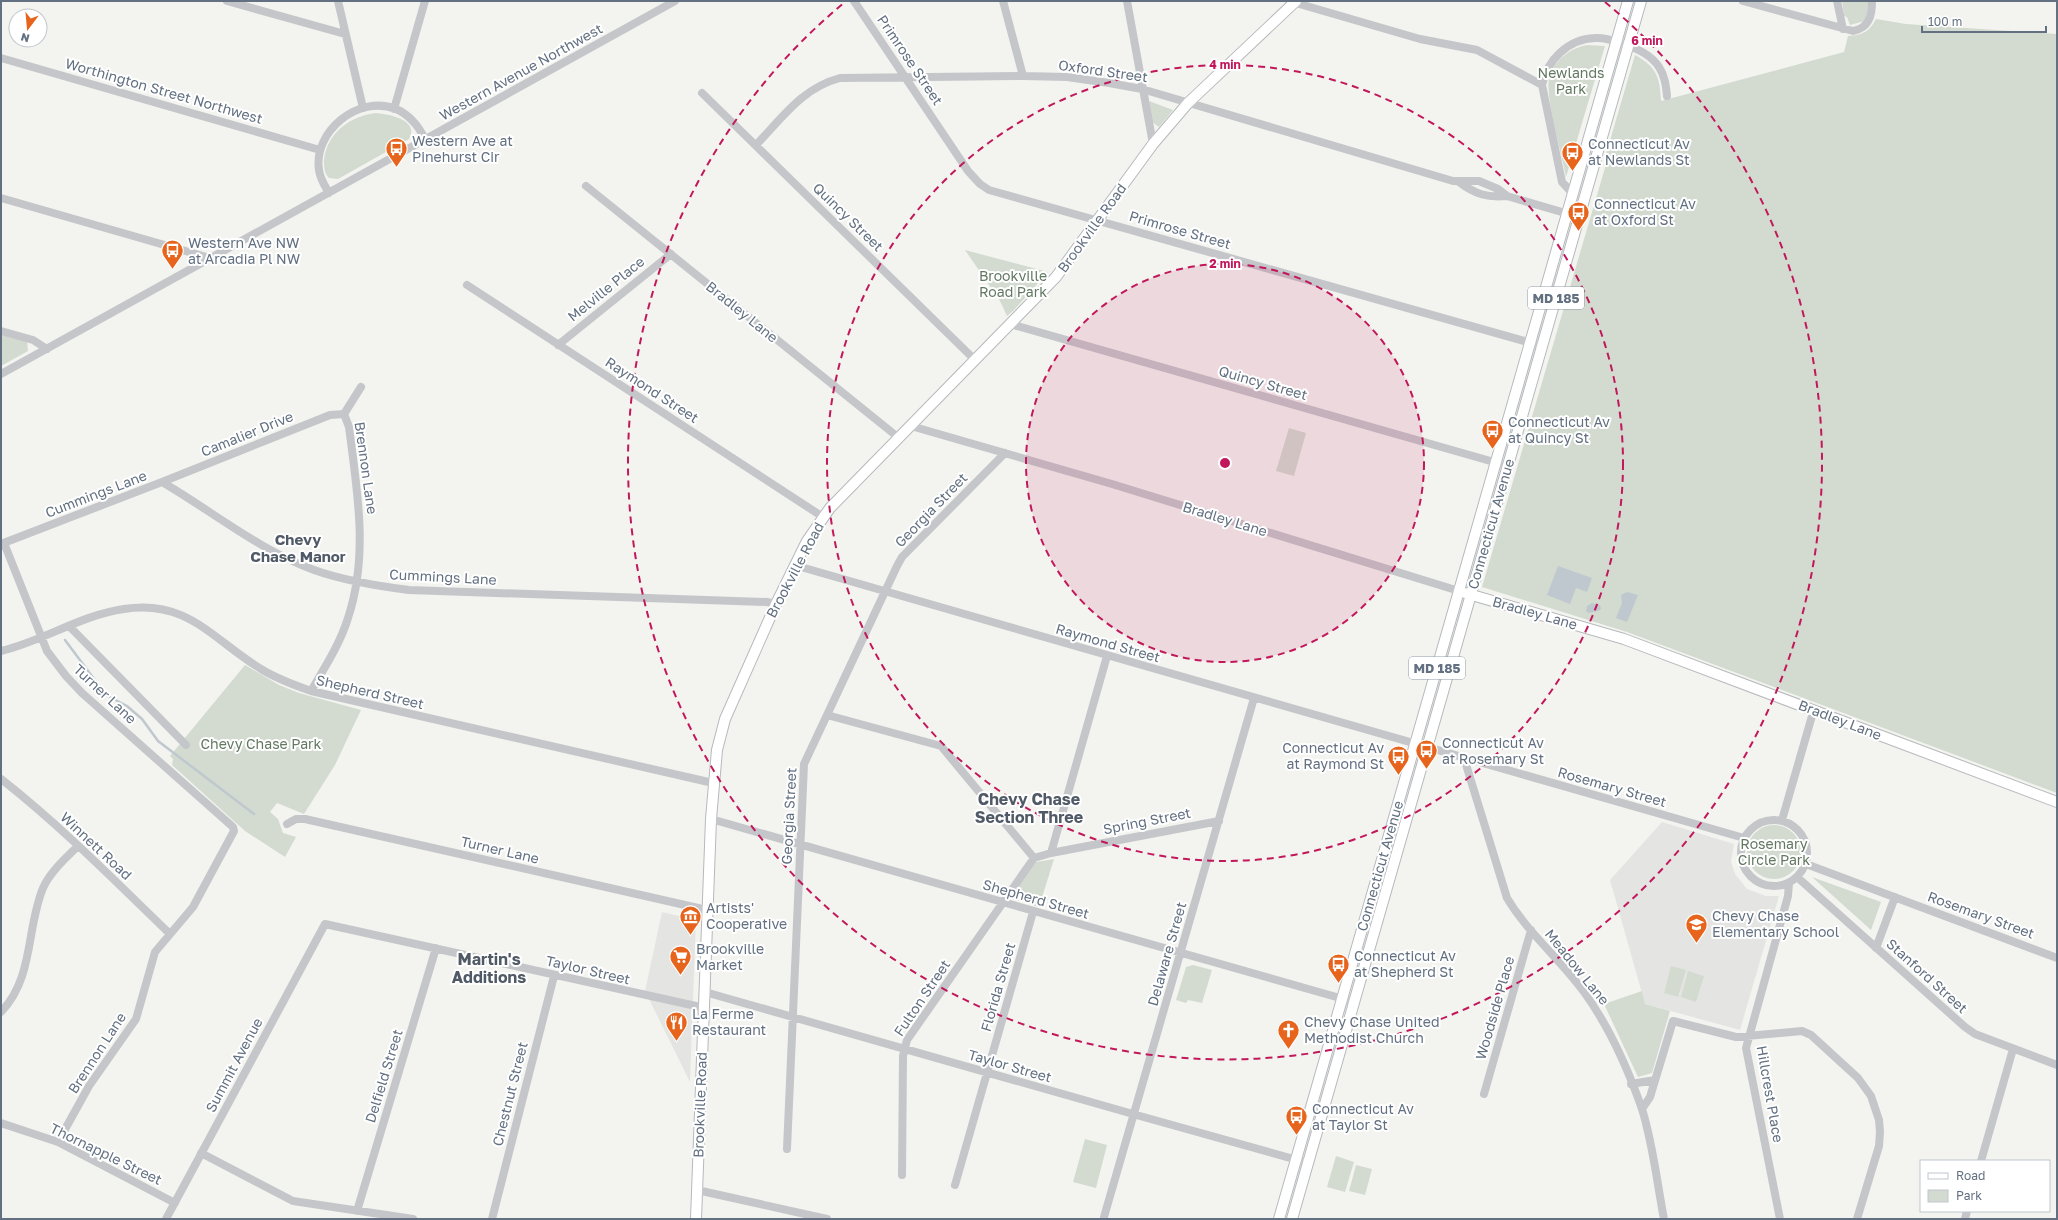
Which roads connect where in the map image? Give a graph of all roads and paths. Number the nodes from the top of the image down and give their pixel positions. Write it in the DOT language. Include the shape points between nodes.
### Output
graph roads {
  1 [pos="227,1"];
  2 [pos="338,1"];
  3 [pos="425,1"];
  4 [pos="675,1"];
  5 [pos="854,1"];
  6 [pos="1004,1"];
  7 [pos="1127,1"];
  8 [pos="1628,1"];
  9 [pos="1641,1"];
  10 [pos="1743,1"];
  11 [pos="1837,1"];
  12 [pos="1872,1"];
  13 [pos="1293,2"];
  14 [pos="1843,30"];
  15 [pos="345,34"];
  16 [pos="1622,44"];
  17 [pos="1,58"];
  18 [pos="1023,76"];
  19 [pos="906,78"];
  20 [pos="1542,85"];
  21 [pos="1142,89"];
  22 [pos="702,93"];
  23 [pos="1667,96"];
  24 [pos="1188,103"];
  25 [pos="363,108"];
  26 [pos="394,109"];
  27 [pos="425,139"];
  28 [pos="1153,144"];
  29 [pos="756,145"];
  30 [pos="320,150"];
  31 [pos="1459,182"];
  32 [pos="586,186"];
  33 [pos="329,193"];
  34 [pos="1573,194"];
  35 [pos="1507,196"];
  36 [pos="1,198"];
  37 [pos="1567,214"];
  38 [pos="1579,217"];
  39 [pos="1098,220"];
  40 [pos="671,254"];
  41 [pos="210,258"];
  42 [pos="467,285"];
  43 [pos="1010,324"];
  44 [pos="1,331"];
  45 [pos="1530,342"];
  46 [pos="558,344"];
  47 [pos="1542,346"];
  48 [pos="47,349"];
  49 [pos="975,360"];
  50 [pos="1,374"];
  51 [pos="361,387"];
  52 [pos="344,414"];
  53 [pos="911,426"];
  54 [pos="899,438"];
  55 [pos="1005,453"];
  56 [pos="1496,463"];
  57 [pos="1508,466"];
  58 [pos="162,482"];
  59 [pos="823,517"];
  60 [pos="3,544"];
  61 [pos="794,565"];
  62 [pos="356,582"];
  63 [pos="1459,591"];
  64 [pos="884,592"];
  65 [pos="1471,595"];
  66 [pos="776,604"];
  67 [pos="70,627"];
  68 [pos="42,637"];
  69 [pos="1,651"];
  70 [pos="1107,656"];
  71 [pos="311,691"];
  72 [pos="1254,698"];
  73 [pos="1814,709"];
  74 [pos="827,715"];
  75 [pos="1415,744"];
  76 [pos="186,746"];
  77 [pos="1427,748"];
  78 [pos="1464,758"];
  79 [pos="1,779"];
  80 [pos="713,783"];
  81 [pos="2057,802"];
  82 [pos="711,819"];
  83 [pos="1782,820"];
  84 [pos="1219,821"];
  85 [pos="287,824"];
  86 [pos="234,831"];
  87 [pos="1744,838"];
  88 [pos="800,845"];
  89 [pos="78,846"];
  90 [pos="1051,853"];
  91 [pos="1034,858"];
  92 [pos="1806,864"];
  93 [pos="1797,877"];
  94 [pos="1789,883"];
  95 [pos="1895,897"];
  96 [pos="1003,903"];
  97 [pos="707,910"];
  98 [pos="1033,912"];
  99 [pos="325,924"];
  100 [pos="1531,930"];
  101 [pos="170,934"];
  102 [pos="436,948"];
  103 [pos="1876,948"];
  104 [pos="1181,954"];
  105 [pos="2057,958"];
  106 [pos="554,976"];
  107 [pos="705,992"];
  108 [pos="1342,999"];
  109 [pos="1354,1002"];
  110 [pos="704,1008"];
  111 [pos="1,1012"];
  112 [pos="793,1017"];
  113 [pos="1748,1038"];
  114 [pos="904,1049"];
  115 [pos="2013,1049"];
  116 [pos="2057,1065"];
  117 [pos="987,1073"];
  118 [pos="1655,1080"];
  119 [pos="1631,1084"];
  120 [pos="1484,1094"];
  121 [pos="1642,1109"];
  122 [pos="1135,1115"];
  123 [pos="1,1123"];
  124 [pos="58,1142"];
  125 [pos="787,1149"];
  126 [pos="201,1153"];
  127 [pos="1296,1159"];
  128 [pos="1981,1160"];
  129 [pos="1308,1163"];
  130 [pos="902,1176"];
  131 [pos="954,1185"];
  132 [pos="697,1190"];
  133 [pos="175,1203"];
  134 [pos="357,1211"];
  135 [pos="1104,1217"];
  136 [pos="166,1219"];
  137 [pos="408,1219"];
  138 [pos="492,1219"];
  139 [pos="696,1219"];
  140 [pos="827,1219"];
  141 [pos="1279,1219"];
  142 [pos="1292,1219"];
  143 [pos="1664,1219"];
  144 [pos="1780,1219"];
  145 [pos="1857,1219"];
  1 -- 15 [label="street"];
  2 -- 15 [label="street"];
  3 -- 26 [label="street"];
  4 -- 27 [label="street, Western Avenue Northwest"];
  5 -- 19 [label="street, Primrose Street"];
  6 -- 18 [label="street"];
  7 -- 21 [label="street"];
  8 -- 16 [label="main road, Connecticut Avenue / MD 185"];
  9 -- 16 [label="main road, Connecticut Avenue / MD 185"];
  10 -- 14 [label="street"];
  11 -- 14 [label="street"];
  12 -- 14 [label="street" via="1872,14 1868,23 1859,30"];
  13 -- 20 [label="street" via="1420,39 1477,50"];
  13 -- 24 [label="main road, Brookville Road"];
  15 -- 25 [label="street"];
  16 -- 20 [label="street" via="1596,38 1572,44 1550,64"];
  16 -- 23 [label="street" via="1646,54 1659,66 1665,80"];
  16 -- 34 [label="main road, Connecticut Avenue / MD 185"];
  16 -- 38 [label="main road, Connecticut Avenue / MD 185"];
  17 -- 30 [label="street, Worthington Street Northwest"];
  18 -- 19 [label="street, Oxford Street"];
  18 -- 21 [label="street, Oxford Street" via="1075,78"];
  19 -- 29 [label="street, Oxford Street" via="840,78 820,84 803,96"];
  19 -- 39 [label="street, Primrose Street" via="968,171 980,184 998,194"];
  20 -- 34 [label="street" via="1560,175 1562,182"];
  21 -- 24 [label="street, Oxford Street"];
  21 -- 28 [label="street"];
  22 -- 29 [label="street, Quincy Street"];
  24 -- 28 [label="main road, Brookville Road"];
  24 -- 31 [label="street, Oxford Street"];
  25 -- 26 [label="street" via="378,106"];
  25 -- 30 [label="street" via="347,115 336,124 325,138"];
  26 -- 27 [label="street" via="414,123"];
  27 -- 33 [label="street, Western Avenue Northwest"];
  28 -- 39 [label="main road, Brookville Road"];
  29 -- 49 [label="street, Quincy Street"];
  30 -- 33 [label="street" via="319,170"];
  31 -- 35 [label="street, Oxford Street" via="1479,181"];
  31 -- 35 [label="street, Oxford Street" via="1476,194 1486,197"];
  32 -- 40 [label="street, Bradley Lane"];
  33 -- 41 [label="street, Western Avenue Northwest"];
  34 -- 37 [label="main road, Connecticut Avenue / MD 185"];
  35 -- 37 [label="street, Oxford Street"];
  36 -- 41 [label="street"];
  37 -- 38 [label="street, Oxford Street"];
  37 -- 45 [label="main road, Connecticut Avenue / MD 185"];
  38 -- 47 [label="main road, Connecticut Avenue / MD 185"];
  39 -- 43 [label="main road, Brookville Road" via="1056,276"];
  39 -- 45 [label="street, Primrose Street"];
  40 -- 46 [label="street, Melville Place"];
  40 -- 54 [label="street, Bradley Lane"];
  41 -- 48 [label="street, Western Avenue Northwest"];
  42 -- 46 [label="street, Raymond Street"];
  43 -- 49 [label="main road, Brookville Road"];
  43 -- 56 [label="street, Quincy Street"];
  44 -- 48 [label="street" via="33,340"];
  45 -- 47 [label="street, Primrose Street"];
  45 -- 56 [label="main road, Connecticut Avenue / MD 185"];
  46 -- 59 [label="street, Raymond Street"];
  47 -- 57 [label="main road, Connecticut Avenue / MD 185"];
  48 -- 50 [label="street, Western Avenue Northwest"];
  49 -- 53 [label="main road, Brookville Road"];
  51 -- 52 [label="street, Brennon Lane"];
  52 -- 58 [label="street, Camalier Drive" via="330,415"];
  52 -- 62 [label="street, Brennon Lane" via="349,427 361,525"];
  53 -- 54 [label="main road, Brookville Road"];
  53 -- 55 [label="street, Bradley Lane"];
  54 -- 59 [label="main road, Brookville Road"];
  55 -- 63 [label="street, Bradley Lane"];
  55 -- 64 [label="street, Georgia Street" via="902,557"];
  56 -- 57 [label="street, Quincy Street"];
  56 -- 63 [label="main road, Connecticut Avenue / MD 185"];
  57 -- 65 [label="main road, Connecticut Avenue / MD 185"];
  58 -- 60 [label="street, Cummings Lane"];
  58 -- 62 [label="street, Cummings Lane" via="268,548 314,570"];
  59 -- 61 [label="main road, Brookville Road"];
  60 -- 68 [label="street, Turner Lane"];
  61 -- 64 [label="street, Raymond Street"];
  61 -- 66 [label="main road, Brookville Road"];
  62 -- 66 [label="street, Cummings Lane" via="409,590"];
  62 -- 71 [label="street, Brennon Lane" via="349,617 340,639"];
  63 -- 65 [label="main road, Bradley Lane"];
  63 -- 75 [label="main road, Connecticut Avenue / MD 185"];
  64 -- 70 [label="street, Raymond Street"];
  64 -- 74 [label="street, Georgia Street"];
  65 -- 73 [label="main road, Bradley Lane" via="1624,639"];
  65 -- 77 [label="main road, Connecticut Avenue / MD 185"];
  66 -- 80 [label="main road, Brookville Road" via="725,719 717,750"];
  67 -- 68 [label="street, Shepherd Street"];
  67 -- 71 [label="street, Shepherd Street" via="124,609 146,607 175,612 198,622 265,671"];
  67 -- 76 [label="street, Turner Lane"];
  68 -- 69 [label="street, Shepherd Street"];
  68 -- 86 [label="street, Turner Lane" via="47,651 82,693 233,827"];
  70 -- 72 [label="street, Raymond Street"];
  70 -- 90 [label="street"];
  71 -- 80 [label="street, Shepherd Street"];
  72 -- 75 [label="street, Raymond Street"];
  72 -- 84 [label="street, Delaware Street"];
  73 -- 81 [label="main road, Bradley Lane"];
  73 -- 83 [label="street"];
  74 -- 88 [label="street, Georgia Street" via="804,764"];
  74 -- 91 [label="street" via="941,746"];
  75 -- 77 [label="street"];
  75 -- 108 [label="main road, Connecticut Avenue / MD 185"];
  77 -- 78 [label="street, Rosemary Street"];
  77 -- 109 [label="main road, Connecticut Avenue / MD 185"];
  78 -- 87 [label="street, Rosemary Street"];
  78 -- 100 [label="street, Meadow Lane" via="1504,889 1515,911"];
  79 -- 89 [label="street, Winnett Road" via="26,798"];
  80 -- 82 [label="main road, Brookville Road"];
  82 -- 88 [label="street, Shepherd Street"];
  82 -- 97 [label="main road, Brookville Road"];
  83 -- 87 [label="street" via="1760,822"];
  83 -- 92 [label="street" via="1801,832 1808,853"];
  84 -- 90 [label="street, Spring Street"];
  84 -- 104 [label="street, Delaware Street"];
  85 -- 97 [label="street, Turner Lane" via="296,819 305,819"];
  86 -- 101 [label="street, Brennon Lane" via="203,892"];
  87 -- 94 [label="street" via="1741,858 1750,876 1769,886"];
  88 -- 96 [label="street, Shepherd Street"];
  88 -- 112 [label="street, Georgia Street"];
  89 -- 101 [label="street, Winnett Road"];
  89 -- 111 [label="street" via="52,873 44,887 39,900 26,967 13,996"];
  90 -- 91 [label="street, Spring Street"];
  91 -- 96 [label="street, Fulton Street"];
  92 -- 93 [label="street"];
  92 -- 95 [label="street, Rosemary Street"];
  93 -- 94 [label="street"];
  93 -- 103 [label="street, Stanford Street"];
  94 -- 113 [label="street, Hillcrest Place" via="1788,896"];
  95 -- 103 [label="street"];
  95 -- 105 [label="street, Rosemary Street"];
  96 -- 98 [label="street, Shepherd Street"];
  96 -- 114 [label="street, Fulton Street" via="907,1040"];
  97 -- 107 [label="main road, Brookville Road"];
  98 -- 104 [label="street, Shepherd Street"];
  98 -- 117 [label="street, Florida Street"];
  99 -- 102 [label="street, Taylor Street"];
  99 -- 126 [label="street, Summit Avenue"];
  100 -- 119 [label="street, Meadow Lane" via="1583,991 1604,1022"];
  100 -- 120 [label="street, Woodside Place"];
  101 -- 124 [label="street, Brennon Lane" via="155,952 131,1028 89,1086"];
  102 -- 106 [label="street, Taylor Street"];
  102 -- 134 [label="street, Delfield Street"];
  103 -- 115 [label="street, Stanford Street" via="1965,1027 1975,1034"];
  104 -- 108 [label="street, Shepherd Street"];
  104 -- 122 [label="street, Delaware Street"];
  106 -- 110 [label="street, Taylor Street"];
  106 -- 138 [label="street, Chestnut Street"];
  107 -- 110 [label="main road, Brookville Road"];
  107 -- 112 [label="street, Taylor Street"];
  108 -- 109 [label="street, Shepherd Street"];
  108 -- 127 [label="main road, Connecticut Avenue / MD 185"];
  109 -- 129 [label="main road, Connecticut Avenue / MD 185"];
  110 -- 132 [label="main road, Brookville Road"];
  112 -- 114 [label="street, Taylor Street"];
  112 -- 125 [label="street, Georgia Street"];
  113 -- 118 [label="street" via="1673,1021"];
  113 -- 144 [label="street, Hillcrest Place" via="1746,1048"];
  113 -- 145 [label="street" via="1794,1031 1806,1033 1865,1086 1876,1108 1880,1132 1879,1146"];
  114 -- 117 [label="street, Taylor Street"];
  114 -- 130 [label="street, Fulton Street"];
  115 -- 116 [label="street, Stanford Street"];
  115 -- 128 [label="street"];
  117 -- 122 [label="street, Taylor Street"];
  117 -- 131 [label="street, Florida Street"];
  118 -- 119 [label="street"];
  118 -- 121 [label="street" via="1650,1097"];
  119 -- 121 [label="street, Meadow Lane"];
  121 -- 143 [label="street, Meadow Lane"];
  122 -- 127 [label="street, Taylor Street"];
  122 -- 135 [label="street, Delaware Street"];
  123 -- 124 [label="street, Thornapple Street"];
  124 -- 133 [label="street, Thornapple Street"];
  126 -- 133 [label="street, Summit Avenue"];
  126 -- 134 [label="street" via="294,1201"];
  127 -- 129 [label="street, Taylor Street"];
  127 -- 141 [label="main road, Connecticut Avenue / MD 185"];
  129 -- 142 [label="main road, Connecticut Avenue / MD 185"];
  132 -- 139 [label="main road, Brookville Road"];
  132 -- 140 [label="street"];
  133 -- 136 [label="street, Summit Avenue"];
  134 -- 137 [label="street"];
}
